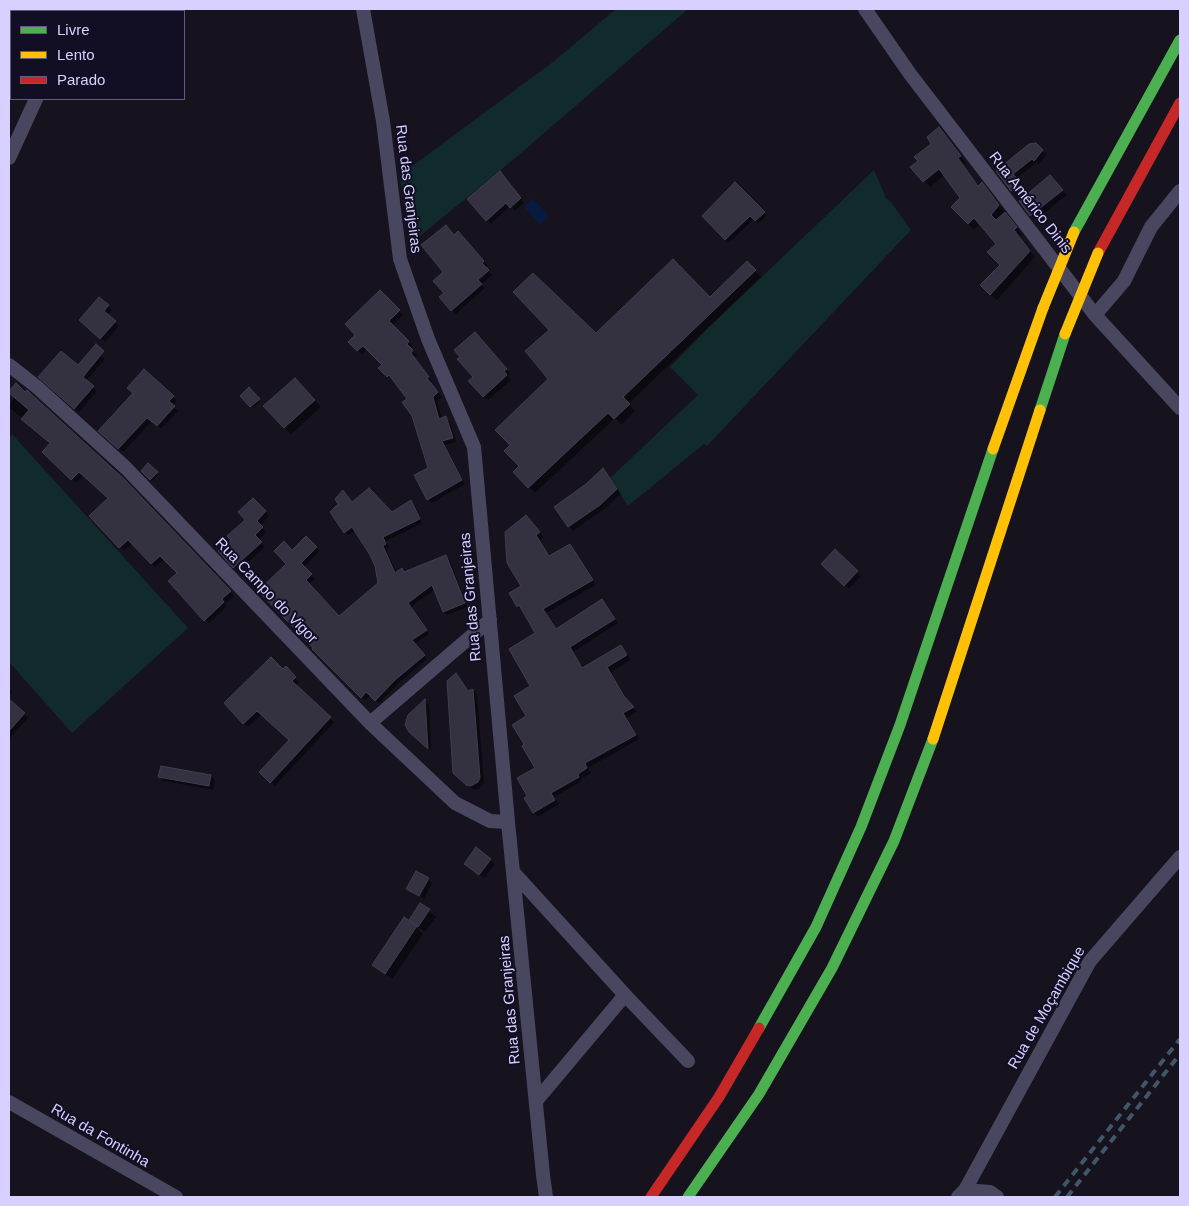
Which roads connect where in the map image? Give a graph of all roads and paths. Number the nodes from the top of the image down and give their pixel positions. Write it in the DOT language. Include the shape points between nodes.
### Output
graph roads {
  1 [pos="363,9"];
  2 [pos="865,9"];
  3 [pos="1180,40"];
  4 [pos="36,100"];
  5 [pos="1180,103"];
  6 [pos="9,158"];
  7 [pos="1180,191"];
  8 [pos="1095,315"];
  9 [pos="9,365"];
  10 [pos="1180,408"];
  11 [pos="490,620"];
  12 [pos="370,723"];
  13 [pos="508,822"];
  14 [pos="1180,857"];
  15 [pos="514,873"];
  16 [pos="625,995"];
  17 [pos="688,1061"];
  18 [pos="536,1101"];
  19 [pos="9,1102"];
  20 [pos="961,1194"];
  21 [pos="176,1197"];
  22 [pos="546,1197"];
  23 [pos="651,1197"];
  24 [pos="688,1197"];
  25 [pos="997,1197"];
  1 -- 11 [label="street, Rua das Granjeiras" via="383,121 400,259 428,338 474,447"];
  2 -- 8 [label="street, Rua Américo Dinis" via="910,74"];
  3 -- 23 [label="highway, bridge" via="1074,232 1043,308 977,494 900,725 861,827 816,927 719,1097"];
  4 -- 6 [label="street"];
  5 -- 24 [label="highway, bridge" via="1098,252 1065,334 936,731 894,841 832,968 759,1094"];
  7 -- 8 [label="street" via="1151,227 1124,281"];
  8 -- 10 [label="street, Rua Américo Dinis"];
  9 -- 12 [label="street, Rua Campo do Vigor" via="126,468"];
  11 -- 12 [label="street"];
  11 -- 13 [label="street, Rua das Granjeiras"];
  12 -- 13 [label="street, Rua Campo do Vigor" via="455,803 490,821"];
  13 -- 15 [label="street, Rua das Granjeiras"];
  14 -- 20 [label="street, Rua de Moçambique" via="1090,961"];
  15 -- 16 [label="street"];
  15 -- 18 [label="street, Rua das Granjeiras"];
  16 -- 17 [label="street"];
  16 -- 18 [label="street"];
  18 -- 22 [label="street, Rua das Granjeiras"];
  19 -- 21 [label="street, Rua da Fontinha"];
  20 -- 25 [label="street" via="990,1192"];
}
